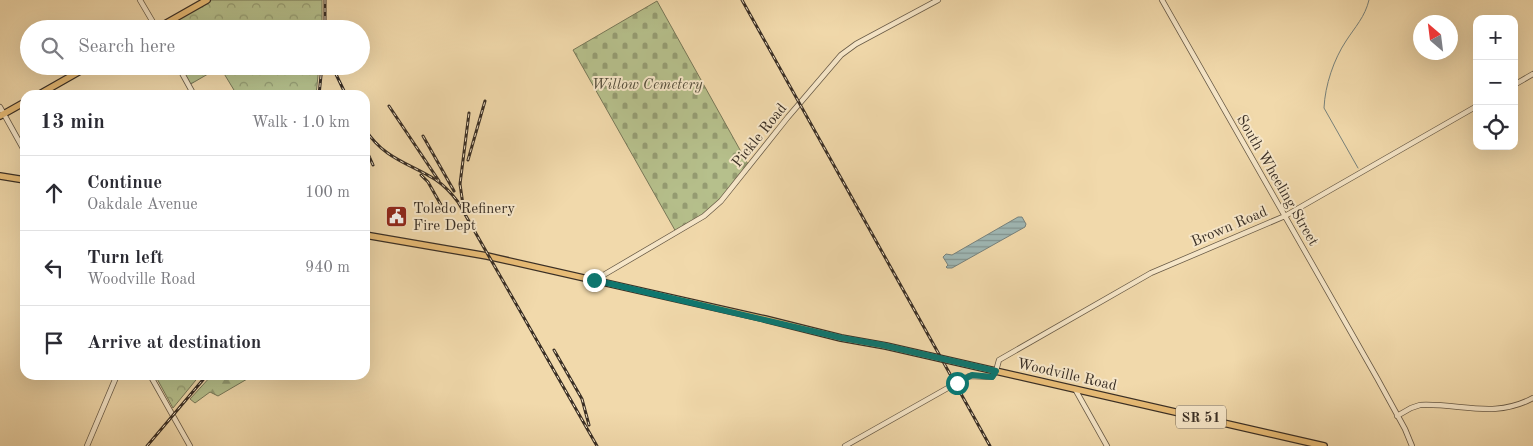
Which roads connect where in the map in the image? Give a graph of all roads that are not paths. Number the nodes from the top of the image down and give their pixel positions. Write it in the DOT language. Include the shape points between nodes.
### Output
graph roads {
  1 [pos="140,0"];
  2 [pos="207,0"];
  3 [pos="938,0"];
  4 [pos="1162,0"];
  5 [pos="151,20"];
  6 [pos="172,20"];
  7 [pos="1533,74"];
  8 [pos="73,75"];
  9 [pos="183,75"];
  10 [pos="1518,82"];
  11 [pos="47,90"];
  12 [pos="191,90"];
  13 [pos="20,105"];
  14 [pos="0,107"];
  15 [pos="1473,108"];
  16 [pos="2,115"];
  17 [pos="20,144"];
  18 [pos="0,176"];
  19 [pos="20,179"];
  20 [pos="1285,216"];
  21 [pos="370,236"];
  22 [pos="594,280"];
  23 [pos="996,371"];
  24 [pos="115,380"];
  25 [pos="153,380"];
  26 [pos="1075,389"];
  27 [pos="1533,398"];
  28 [pos="1397,416"];
  29 [pos="87,446"];
  30 [pos="190,446"];
  31 [pos="846,446"];
  32 [pos="1107,446"];
  33 [pos="1324,446"];
  34 [pos="1412,446"];
  1 -- 5 [label="street"];
  2 -- 6 [label="main road"];
  3 -- 22 [label="street, Pickle Road" via="841,55 712,210"];
  4 -- 20 [label="street, South Wheeling Street"];
  7 -- 10 [label="street"];
  8 -- 11 [label="main road"];
  9 -- 12 [label="street"];
  13 -- 16 [label="main road"];
  14 -- 16 [label="street"];
  15 -- 20 [label="street, Brown Road"];
  16 -- 17 [label="street"];
  18 -- 19 [label="main road"];
  20 -- 23 [label="street, Brown Road" via="1143,277 1003,357"];
  20 -- 28 [label="street, South Wheeling Street"];
  21 -- 22 [label="main road, Woodville Road / SR 51" via="487,256"];
  22 -- 23 [label="main road, Woodville Road / SR 51"];
  23 -- 26 [label="main road, Woodville Road / SR 51"];
  23 -- 31 [label="street" via="992,377 972,375"];
  24 -- 29 [label="street"];
  25 -- 30 [label="street"];
  26 -- 32 [label="street"];
  26 -- 33 [label="main road, Woodville Road / SR 51"];
  27 -- 28 [label="street" via="1497,409 1418,406"];
  28 -- 34 [label="street, South Wheeling Street"];
}
